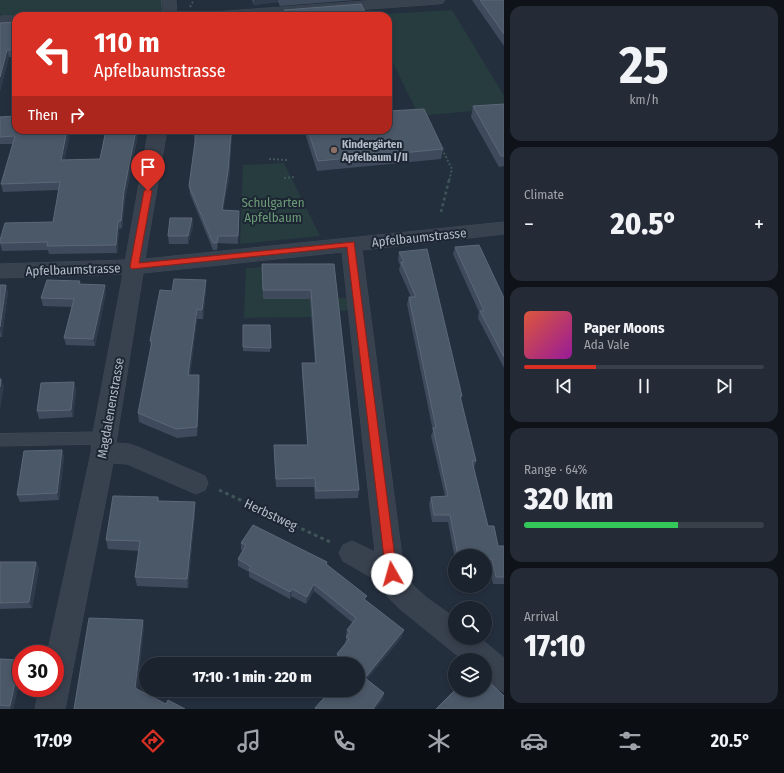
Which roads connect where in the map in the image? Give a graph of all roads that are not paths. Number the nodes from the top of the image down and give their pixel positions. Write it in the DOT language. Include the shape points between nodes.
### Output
graph roads {
  1 [pos="169,0"];
  2 [pos="438,0"];
  3 [pos="404,1"];
  4 [pos="297,5"];
  5 [pos="170,12"];
  6 [pos="244,12"];
  7 [pos="0,20"];
  8 [pos="12,20"];
  9 [pos="157,134"];
  10 [pos="504,228"];
  11 [pos="351,244"];
  12 [pos="135,267"];
  13 [pos="0,271"];
  14 [pos="0,440"];
  15 [pos="104,445"];
  16 [pos="205,485"];
  17 [pos="343,549"];
  18 [pos="392,574"];
  19 [pos="448,630"];
  20 [pos="63,645"];
  21 [pos="467,645"];
  22 [pos="476,653"];
  23 [pos="492,666"];
  24 [pos="504,677"];
  25 [pos="52,697"];
  26 [pos="50,709"];
  1 -- 5 [label="street"];
  2 -- 3 [label="street"];
  3 -- 4 [label="street"];
  4 -- 6 [label="street"];
  7 -- 8 [label="street"];
  9 -- 12 [label="street, Magdalenenstrasse"];
  10 -- 11 [label="street, Apfelbaumstrasse"];
  11 -- 12 [label="street, Apfelbaumstrasse"];
  11 -- 18 [label="street"];
  12 -- 13 [label="street, Apfelbaumstrasse"];
  12 -- 15 [label="street, Magdalenenstrasse"];
  14 -- 15 [label="lane"];
  15 -- 16 [label="street"];
  15 -- 20 [label="street, Magdalenenstrasse"];
  17 -- 18 [label="street"];
  18 -- 19 [label="street" via="398,588"];
  21 -- 22 [label="street"];
  23 -- 24 [label="street"];
  25 -- 26 [label="street"];
}
